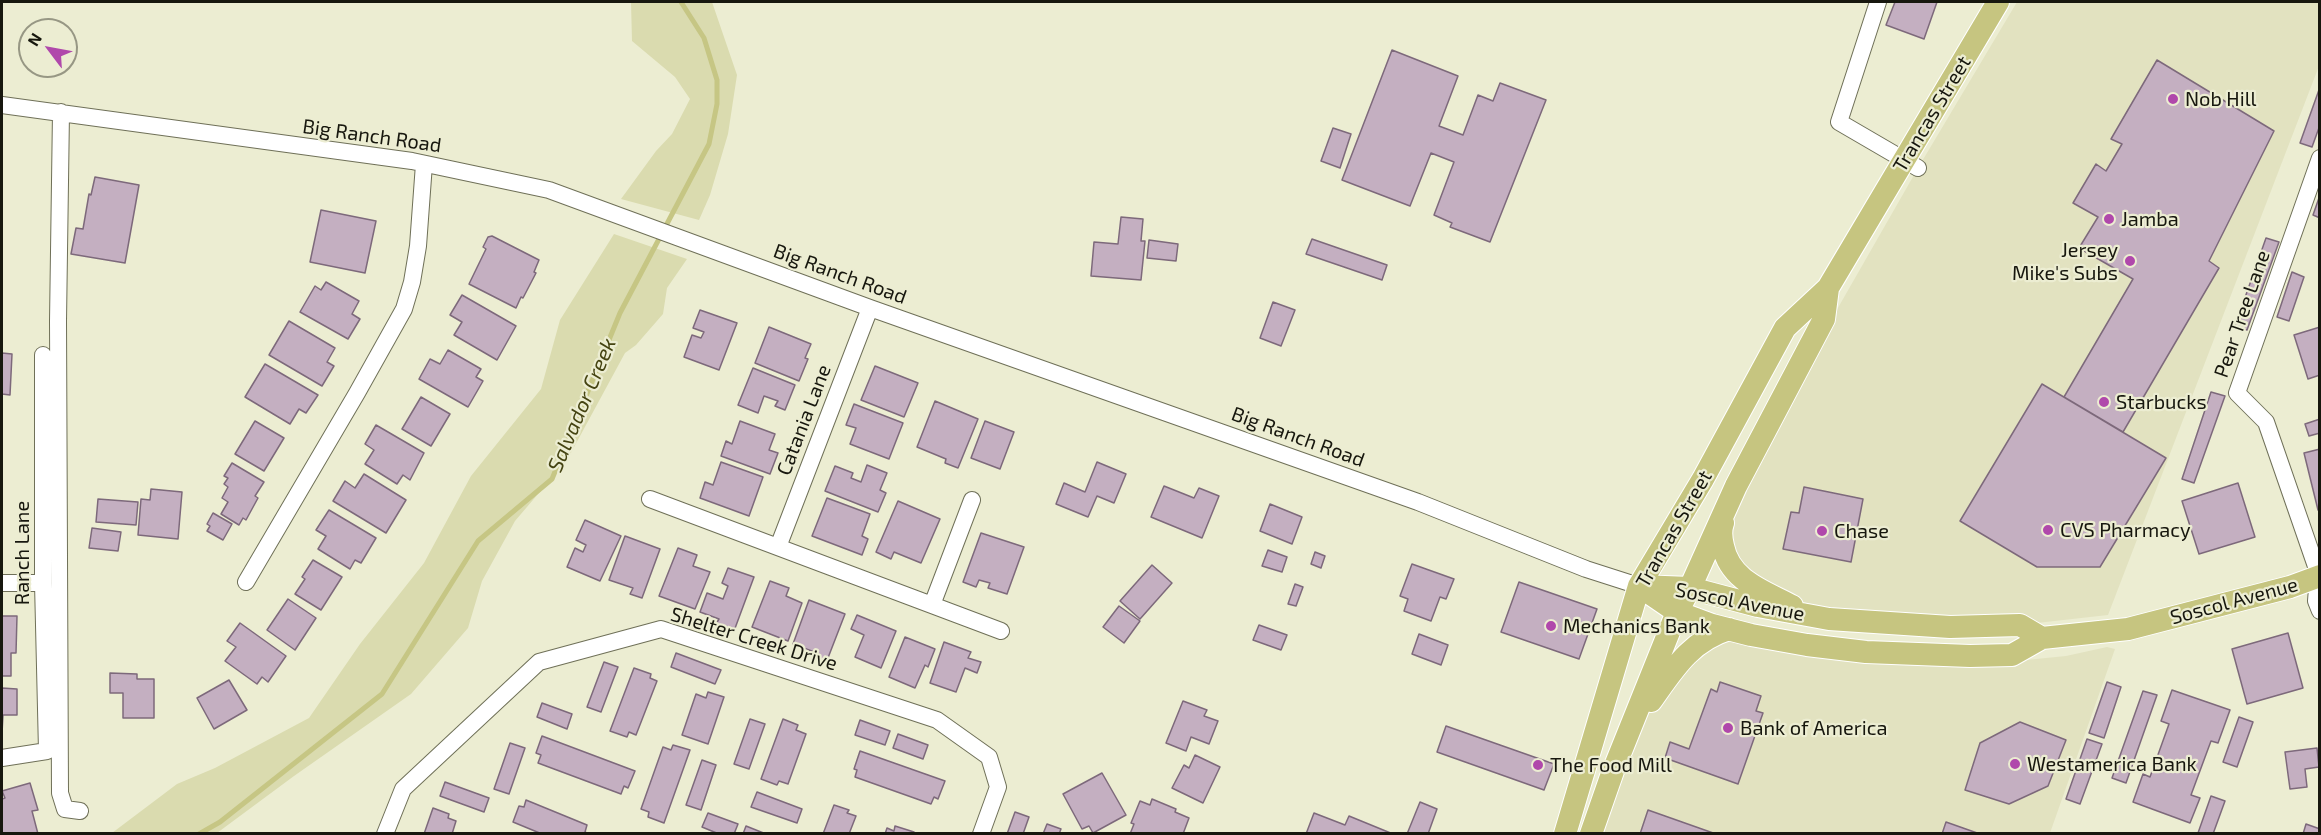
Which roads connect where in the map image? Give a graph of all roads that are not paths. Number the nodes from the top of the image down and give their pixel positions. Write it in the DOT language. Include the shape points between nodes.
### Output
graph roads {
  1 [pos="1878,2"];
  2 [pos="1998,2"];
  3 [pos="2,105"];
  4 [pos="61,112"];
  5 [pos="2319,158"];
  6 [pos="424,164"];
  7 [pos="1911,164"];
  8 [pos="1828,288"];
  9 [pos="870,308"];
  10 [pos="43,355"];
  11 [pos="1736,486"];
  12 [pos="650,499"];
  13 [pos="972,500"];
  14 [pos="778,547"];
  15 [pos="2319,577"];
  16 [pos="246,582"];
  17 [pos="2,583"];
  18 [pos="43,583"];
  19 [pos="1639,586"];
  20 [pos="1690,588"];
  21 [pos="932,605"];
  22 [pos="2319,611"];
  23 [pos="1677,612"];
  24 [pos="1812,616"];
  25 [pos="1994,627"];
  26 [pos="1729,629"];
  27 [pos="1001,631"];
  28 [pos="2042,638"];
  29 [pos="1881,653"];
  30 [pos="2,759"];
  31 [pos="1613,771"];
  32 [pos="80,811"];
  33 [pos="385,834"];
  34 [pos="981,834"];
  35 [pos="1565,834"];
  36 [pos="1591,834"];
  1 -- 7 [label="street" via="1839,122"];
  2 -- 7 [label="main road, Trancas Street"];
  3 -- 4 [label="street, Big Ranch Road"];
  4 -- 6 [label="street, Big Ranch Road"];
  4 -- 32 [label="street" via="60,793 65,809"];
  5 -- 15 [label="street, Pear Tree Lane" via="2237,393 2266,422"];
  6 -- 9 [label="street, Big Ranch Road" via="549,190"];
  6 -- 16 [label="street" via="418,246 404,309"];
  7 -- 8 [label="main road, Trancas Street"];
  8 -- 11 [label="main road, Trancas Street" via="1824,319"];
  8 -- 19 [label="main road, Trancas Street" via="1785,327 1703,479"];
  9 -- 14 [label="street, Catania Lane"];
  9 -- 19 [label="street, Big Ranch Road" via="1418,502"];
  10 -- 18 [label="street, Ranch Lane"];
  11 -- 20 [label="main road, Trancas Street"];
  11 -- 24 [label="main road" via="1721,529 1728,563 1741,579"];
  12 -- 14 [label="street"];
  13 -- 21 [label="street"];
  14 -- 21 [label="street"];
  15 -- 22 [label="street, Pear Tree Lane"];
  15 -- 28 [label="main road, Soscol Avenue" via="2128,629"];
  17 -- 18 [label="street"];
  18 -- 30 [label="street, Ranch Lane" via="47,751"];
  19 -- 20 [label="main road, Soscol Avenue"];
  19 -- 23 [label="main road, Soscol Avenue"];
  19 -- 35 [label="main road, Trancas Street"];
  20 -- 23 [label="main road, Trancas Street"];
  20 -- 24 [label="main road, Soscol Avenue"];
  21 -- 27 [label="street"];
  23 -- 26 [label="main road, Soscol Avenue"];
  23 -- 31 [label="main road, Trancas Street"];
  24 -- 25 [label="main road, Soscol Avenue" via="1888,624"];
  25 -- 28 [label="main road, Soscol Avenue" via="2020,625"];
  25 -- 29 [label="main road" via="1974,641 1887,640"];
  26 -- 29 [label="main road, Soscol Avenue" via="1799,644"];
  26 -- 31 [label="main road" via="1703,640 1681,658 1638,721"];
  28 -- 29 [label="main road, Soscol Avenue" via="2012,654"];
  31 -- 36 [label="main road, Trancas Street"];
  33 -- 34 [label="street, Shelter Creek Drive" via="403,789 539,662 661,629 937,720 989,756 998,787"];
}
